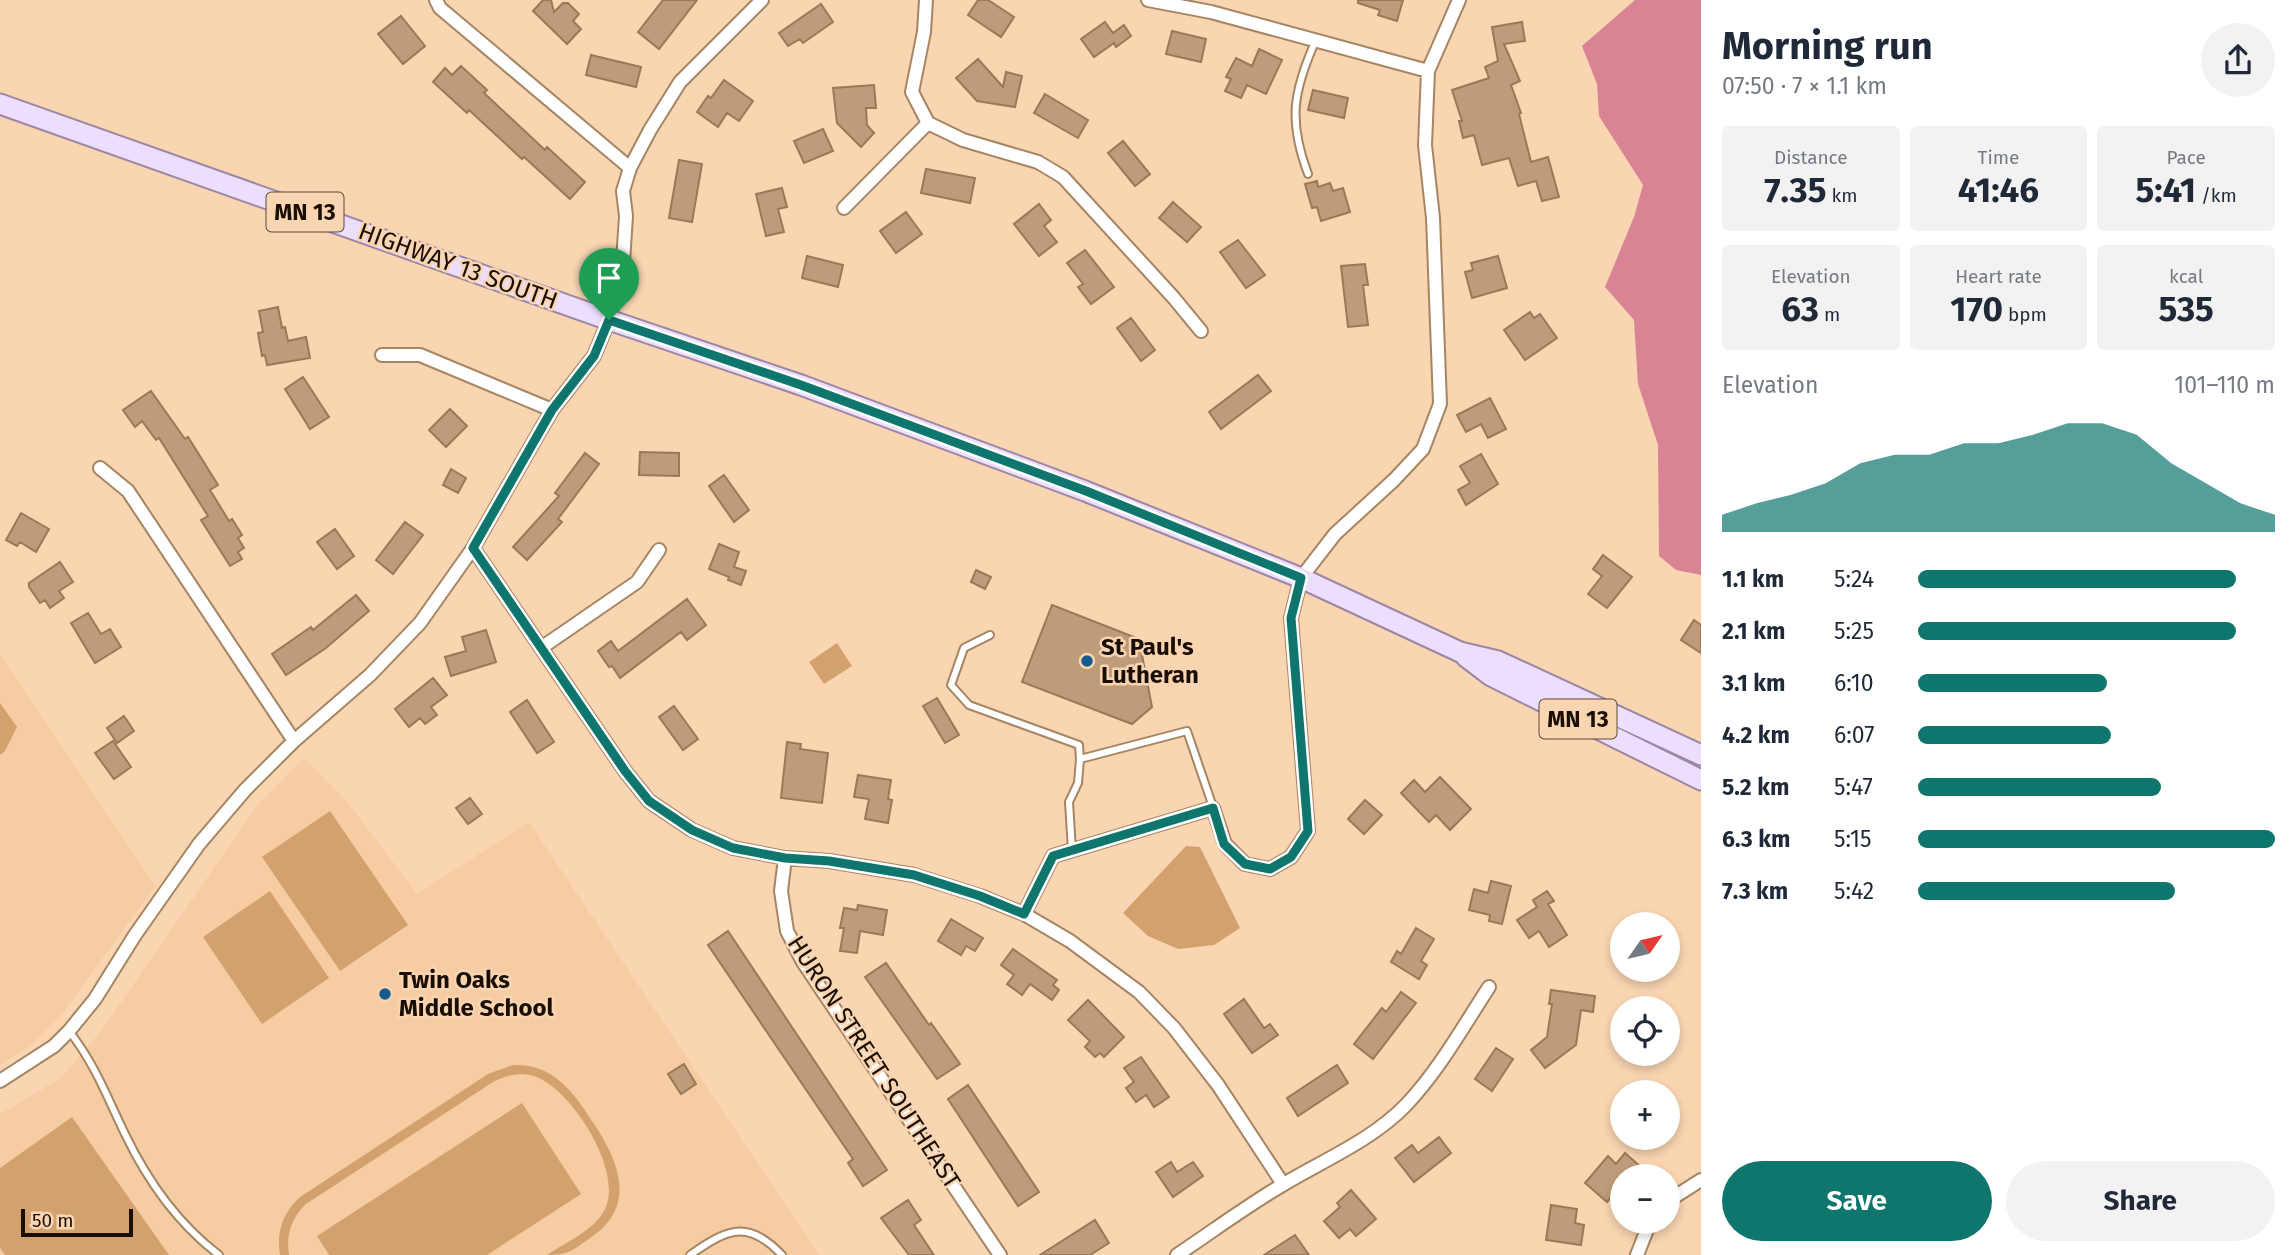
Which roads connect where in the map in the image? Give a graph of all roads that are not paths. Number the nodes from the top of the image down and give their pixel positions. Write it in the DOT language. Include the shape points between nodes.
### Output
graph roads {
  1 [pos="436,0"];
  2 [pos="762,0"];
  3 [pos="926,0"];
  4 [pos="1148,0"];
  5 [pos="1459,0"];
  6 [pos="1316,40"];
  7 [pos="1428,71"];
  8 [pos="0,104"];
  9 [pos="928,123"];
  10 [pos="630,168"];
  11 [pos="1308,174"];
  12 [pos="844,208"];
  13 [pos="609,320"];
  14 [pos="1201,331"];
  15 [pos="382,355"];
  16 [pos="552,410"];
  17 [pos="100,468"];
  18 [pos="473,548"];
  19 [pos="659,550"];
  20 [pos="1301,578"];
  21 [pos="990,635"];
  22 [pos="541,648"];
  23 [pos="1460,652"];
  24 [pos="294,741"];
  25 [pos="1701,755"];
  26 [pos="1080,759"];
  27 [pos="1701,780"];
  28 [pos="1213,808"];
  29 [pos="1072,850"];
  30 [pos="785,858"];
  31 [pos="1024,914"];
  32 [pos="1489,987"];
  33 [pos="69,1031"];
  34 [pos="0,1081"];
  35 [pos="1701,1180"];
  36 [pos="1283,1184"];
  37 [pos="1680,1193"];
  38 [pos="1645,1234"];
  39 [pos="219,1255"];
  40 [pos="690,1255"];
  41 [pos="782,1255"];
  42 [pos="1000,1255"];
  43 [pos="1177,1255"];
  44 [pos="1637,1255"];
  1 -- 10 [label="street"];
  2 -- 10 [label="street" via="680,82"];
  3 -- 9 [label="street" via="912,92"];
  4 -- 6 [label="street"];
  5 -- 7 [label="street"];
  6 -- 7 [label="street"];
  6 -- 11 [label="lane" via="1303,67 1295,102 1298,148"];
  7 -- 20 [label="street" via="1425,145 1433,218 1440,404 1423,449 1335,534"];
  8 -- 13 [label="main road, HIGHWAY 13 SOUTH / MN 13"];
  9 -- 12 [label="street"];
  9 -- 14 [label="street" via="963,140 1038,162 1063,177"];
  10 -- 13 [label="street" via="623,191 623,262"];
  13 -- 16 [label="street" via="594,356"];
  13 -- 20 [label="main road, HIGHWAY 13 SOUTH / MN 13" via="1086,491"];
  15 -- 16 [label="street" via="420,355"];
  16 -- 18 [label="street"];
  17 -- 24 [label="street" via="128,491"];
  18 -- 22 [label="street"];
  18 -- 24 [label="street" via="420,623 370,675"];
  19 -- 22 [label="street" via="637,582"];
  20 -- 23 [label="main road, HIGHWAY 13 SOUTH / MN 13"];
  20 -- 28 [label="street" via="1291,618 1308,831 1291,857 1270,869 1245,864 1224,844"];
  21 -- 26 [label="lane" via="964,648 951,685 969,705 1079,745"];
  22 -- 30 [label="street" via="649,801 692,830 733,848"];
  23 -- 25 [label="main road, HIGHWAY 13 SOUTH / MN 13" via="1498,661"];
  23 -- 27 [label="main road, HIGHWAY 13 SOUTH / MN 13" via="1491,676"];
  24 -- 33 [label="street" via="199,844"];
  26 -- 28 [label="lane" via="1187,731"];
  26 -- 29 [label="lane" via="1078,783 1069,802"];
  28 -- 29 [label="street"];
  29 -- 31 [label="street" via="1053,856"];
  30 -- 31 [label="street" via="914,875"];
  30 -- 42 [label="street, HURON STREET SOUTHEAST" via="781,891 788,931 803,962"];
  31 -- 36 [label="street" via="1106,966 1174,1028"];
  32 -- 36 [label="street" via="1438,1066 1406,1105 1355,1144"];
  33 -- 34 [label="street"];
  33 -- 39 [label="lane" via="86,1052 155,1188 185,1227"];
  35 -- 37 [label="street"];
  36 -- 43 [label="street"];
  38 -- 44 [label="street"];
  40 -- 41 [label="lane" via="733,1232 749,1232"];
}
